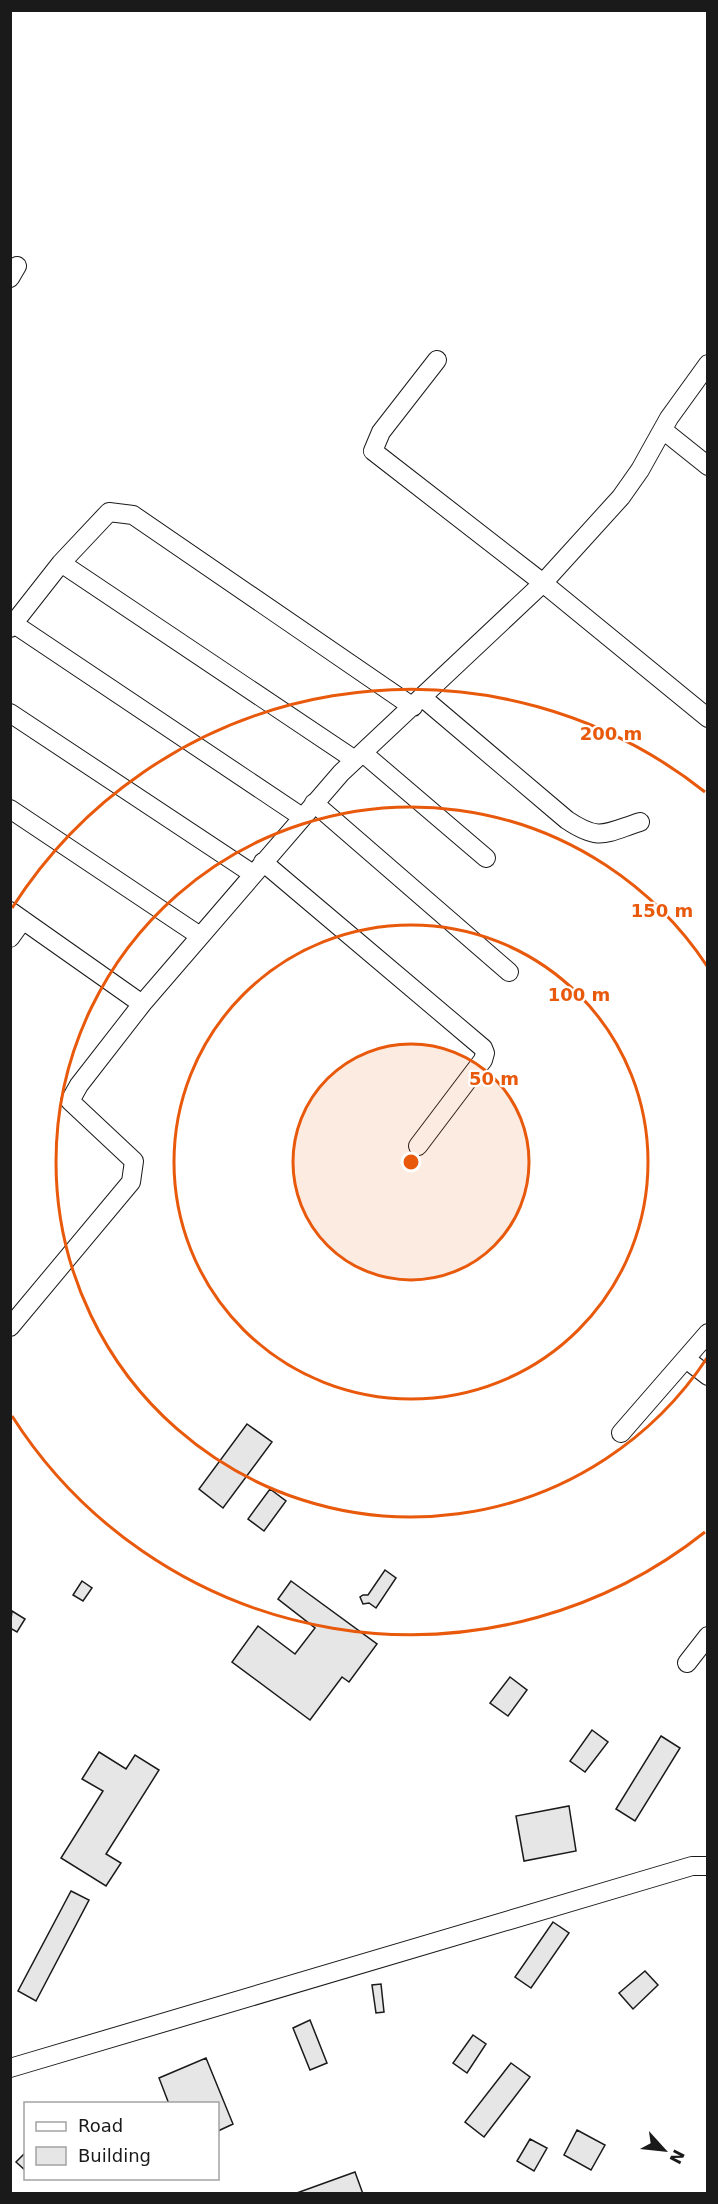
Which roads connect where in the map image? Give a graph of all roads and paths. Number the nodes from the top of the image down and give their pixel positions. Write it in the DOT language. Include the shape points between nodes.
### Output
graph roads {
  1 [pos="437,360"];
  2 [pos="707,367"];
  3 [pos="663,430"];
  4 [pos="708,466"];
  5 [pos="60,563"];
  6 [pos="543,583"];
  7 [pos="12,626"];
  8 [pos="418,703"];
  9 [pos="10,713"];
  10 [pos="708,718"];
  11 [pos="359,757"];
  12 [pos="10,809"];
  13 [pos="308,810"];
  14 [pos="640,822"];
  15 [pos="486,858"];
  16 [pos="258,868"];
  17 [pos="17,915"];
  18 [pos="200,936"];
  19 [pos="10,938"];
  20 [pos="509,972"];
  21 [pos="142,1004"];
  22 [pos="418,1146"];
  23 [pos="10,1327"];
  24 [pos="708,1334"];
  25 [pos="686,1359"];
  26 [pos="708,1376"];
  27 [pos="621,1433"];
  28 [pos="708,1636"];
  29 [pos="687,1663"];
  30 [pos="708,1866"];
  31 [pos="10,2068"];
  1 -- 6 [label="street" via="381,432 373,451"];
  2 -- 3 [label="street"];
  3 -- 4 [label="street"];
  3 -- 6 [label="street" via="621,498"];
  5 -- 7 [label="street"];
  5 -- 8 [label="street" via="110,512 133,515"];
  5 -- 11 [label="street"];
  6 -- 8 [label="street"];
  6 -- 10 [label="street"];
  7 -- 13 [label="street"];
  8 -- 11 [label="street"];
  8 -- 14 [label="street" via="583,831 598,835"];
  9 -- 16 [label="street"];
  11 -- 13 [label="street"];
  11 -- 15 [label="street"];
  12 -- 18 [label="street"];
  13 -- 16 [label="street"];
  13 -- 20 [label="street"];
  16 -- 18 [label="street"];
  16 -- 22 [label="street" via="483,1048 483,1060"];
  17 -- 19 [label="street"];
  17 -- 21 [label="street"];
  18 -- 21 [label="street"];
  21 -- 23 [label="street" via="70,1101 134,1161 131,1182"];
  24 -- 25 [label="street"];
  25 -- 26 [label="street"];
  25 -- 27 [label="street"];
  28 -- 29 [label="street"];
  30 -- 31 [label="street" via="692,1866"];
}
